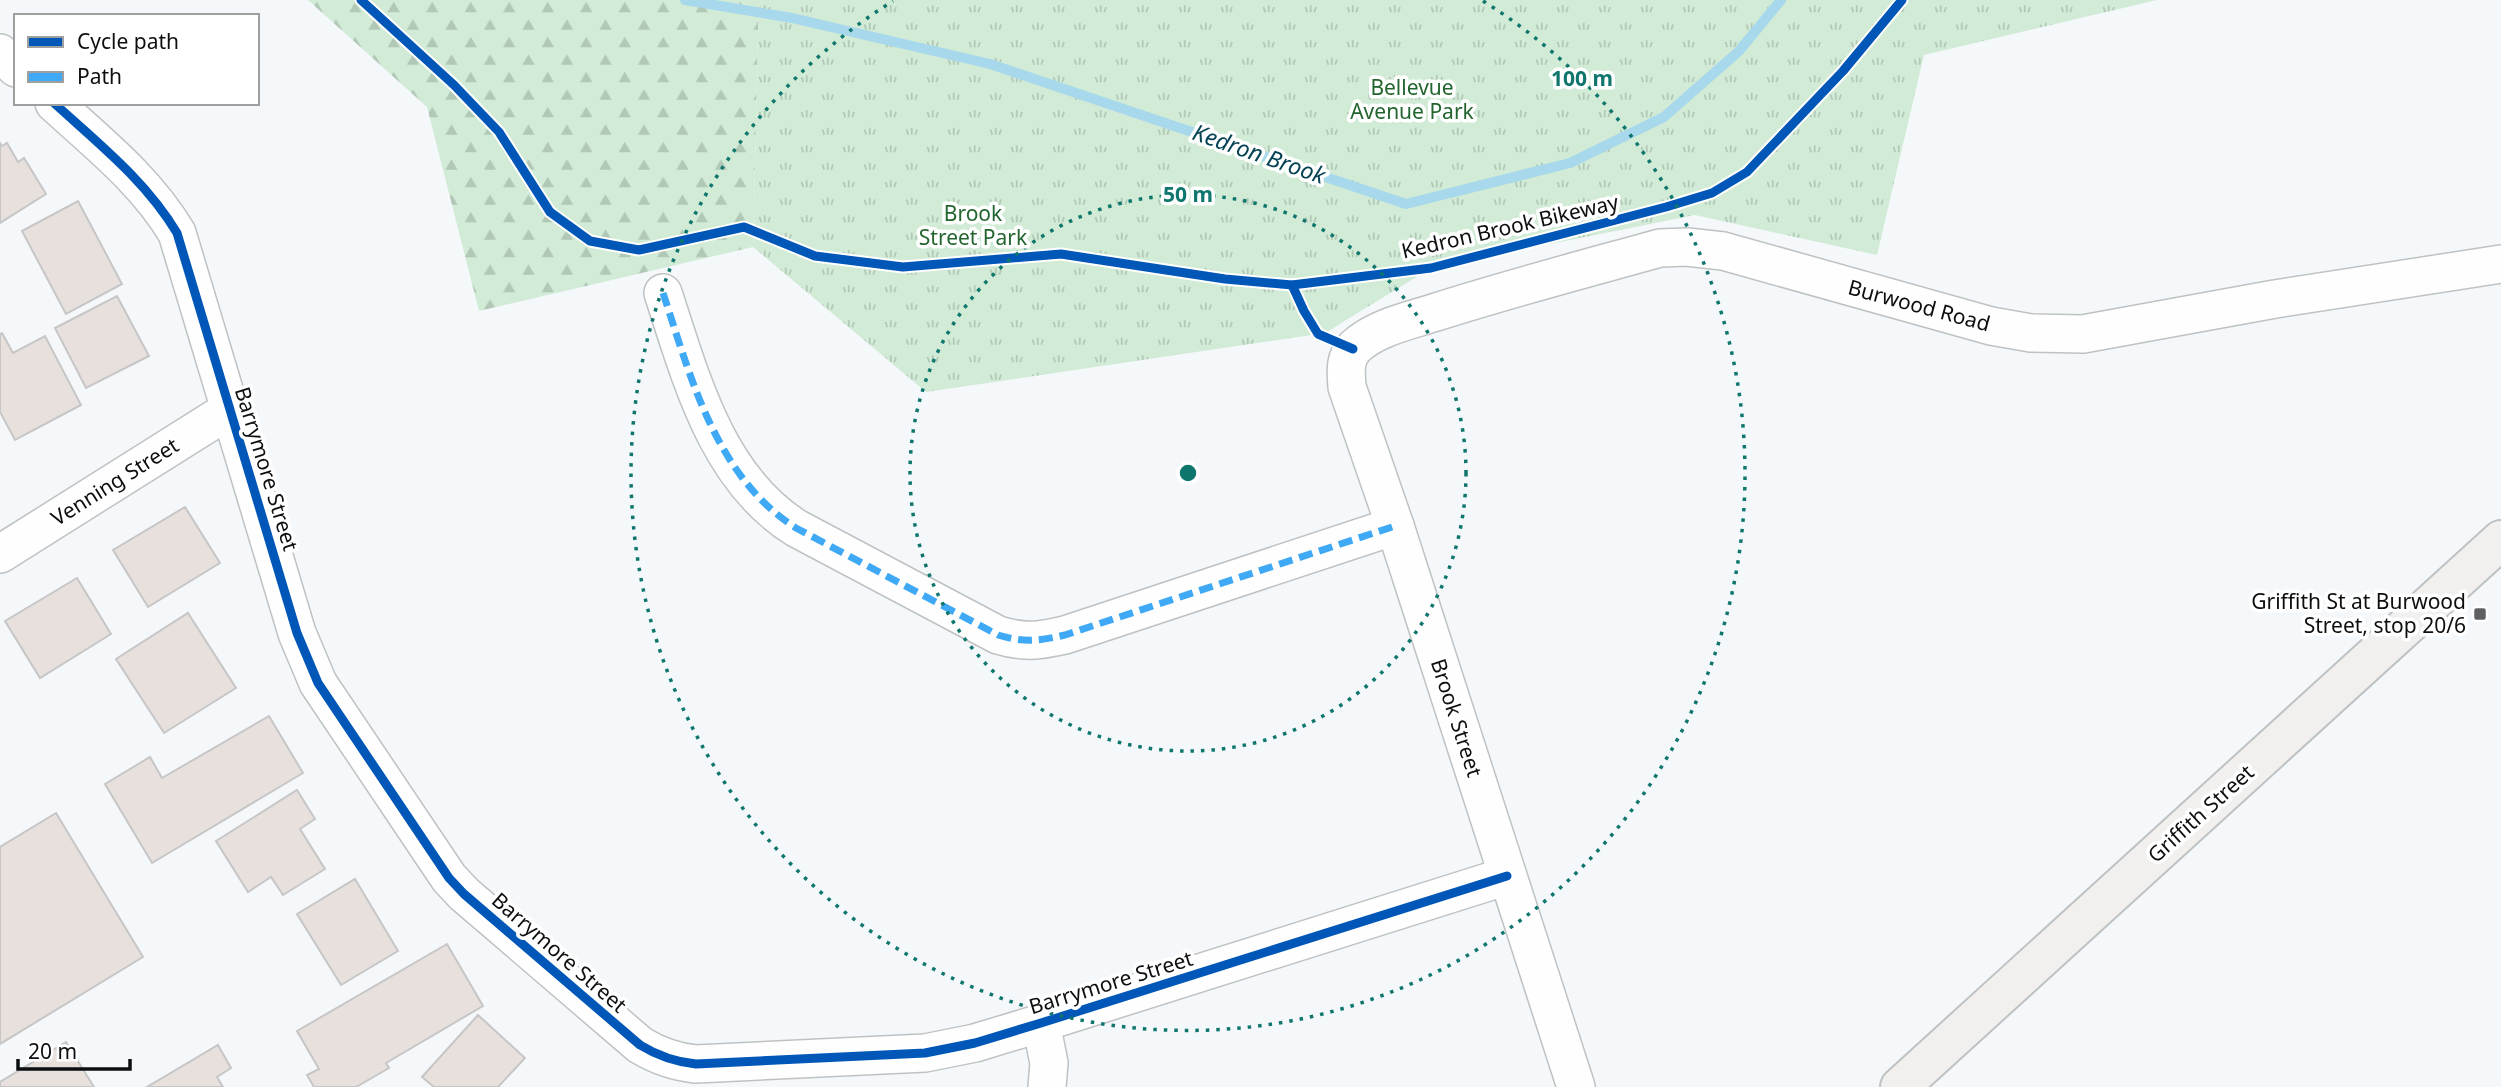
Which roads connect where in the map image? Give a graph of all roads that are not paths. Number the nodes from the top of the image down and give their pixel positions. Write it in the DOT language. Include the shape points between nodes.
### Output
graph roads {
  1 [pos="0,53"];
  2 [pos="14,66"];
  3 [pos="56,105"];
  4 [pos="2501,264"];
  5 [pos="663,293"];
  6 [pos="1353,349"];
  7 [pos="229,410"];
  8 [pos="1395,526"];
  9 [pos="2501,540"];
  10 [pos="0,554"];
  11 [pos="1507,876"];
  12 [pos="1041,1023"];
  13 [pos="1047,1087"];
  14 [pos="1576,1087"];
  15 [pos="1900,1087"];
  1 -- 2 [label="street"];
  3 -- 7 [label="street, Barrymore Street" via="145,187 177,233"];
  4 -- 6 [label="street, Burwood Road" via="2083,334 2031,333 1991,326 1723,251 1660,248 1483,297 1395,326"];
  5 -- 8 [label="street" via="704,411 756,496 796,528 998,635 1035,642 1065,635"];
  6 -- 8 [label="street, Brook Street" via="1345,364 1347,387"];
  7 -- 10 [label="street, Venning Street"];
  7 -- 12 [label="street, Barrymore Street" via="297,633 318,683 449,878 640,1045 667,1059 696,1064 925,1053"];
  8 -- 11 [label="street, Brook Street"];
  9 -- 15 [label="street, Griffith Street"];
  11 -- 12 [label="street, Barrymore Street"];
  11 -- 14 [label="street, Brook Street"];
  12 -- 13 [label="street" via="1049,1063"];
}
